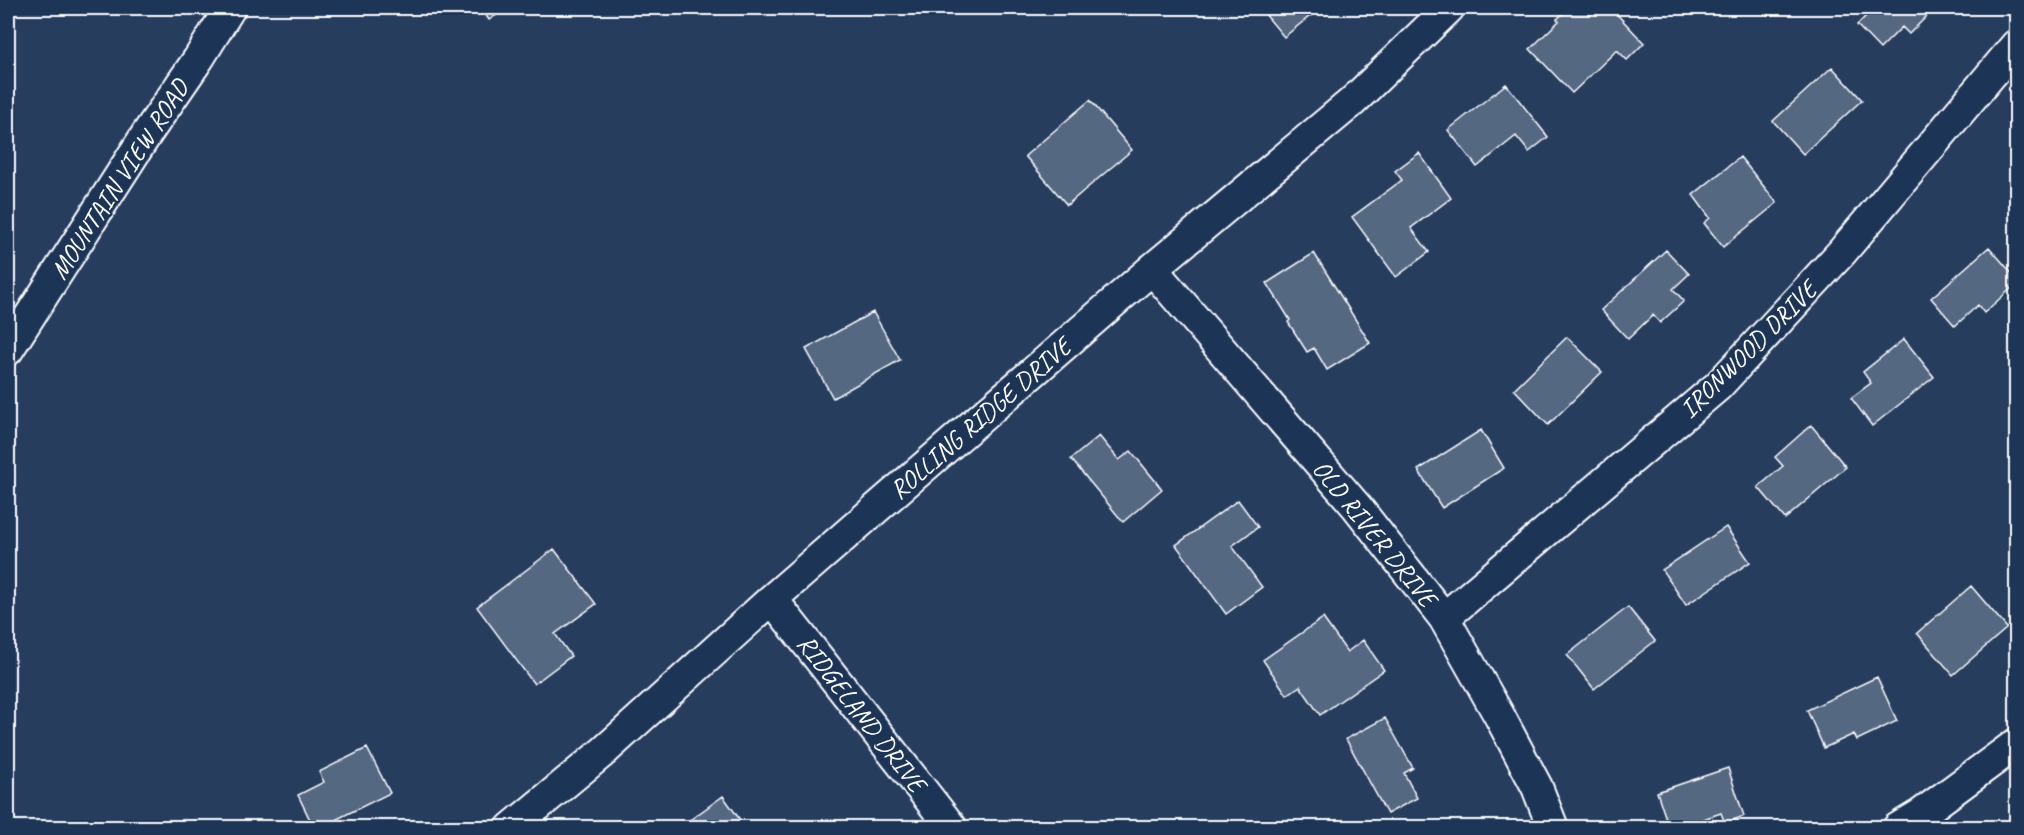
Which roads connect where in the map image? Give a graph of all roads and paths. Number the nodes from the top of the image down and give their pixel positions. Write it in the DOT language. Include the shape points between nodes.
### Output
graph roads {
  1 [pos="230,8"];
  2 [pos="1449,8"];
  3 [pos="2016,45"];
  4 [pos="1152,269"];
  5 [pos="8,350"];
  6 [pos="772,599"];
  7 [pos="1444,618"];
  8 [pos="2016,744"];
  9 [pos="512,828"];
  10 [pos="952,828"];
  11 [pos="1553,828"];
  12 [pos="1898,828"];
  1 -- 5 [label="street, MOUNTAIN VIEW ROAD"];
  2 -- 4 [label="street, ROLLING RIDGE DRIVE" via="1352,102"];
  3 -- 7 [label="street, IRONWOOD DRIVE" via="1842,252 1718,386"];
  4 -- 6 [label="street, ROLLING RIDGE DRIVE"];
  4 -- 7 [label="street, OLD RIVER DRIVE" via="1357,507"];
  6 -- 9 [label="street, ROLLING RIDGE DRIVE" via="603,752"];
  6 -- 10 [label="street, RIDGELAND DRIVE"];
  7 -- 11 [label="street, OLD RIVER DRIVE" via="1538,787"];
  8 -- 12 [label="street"];
}
